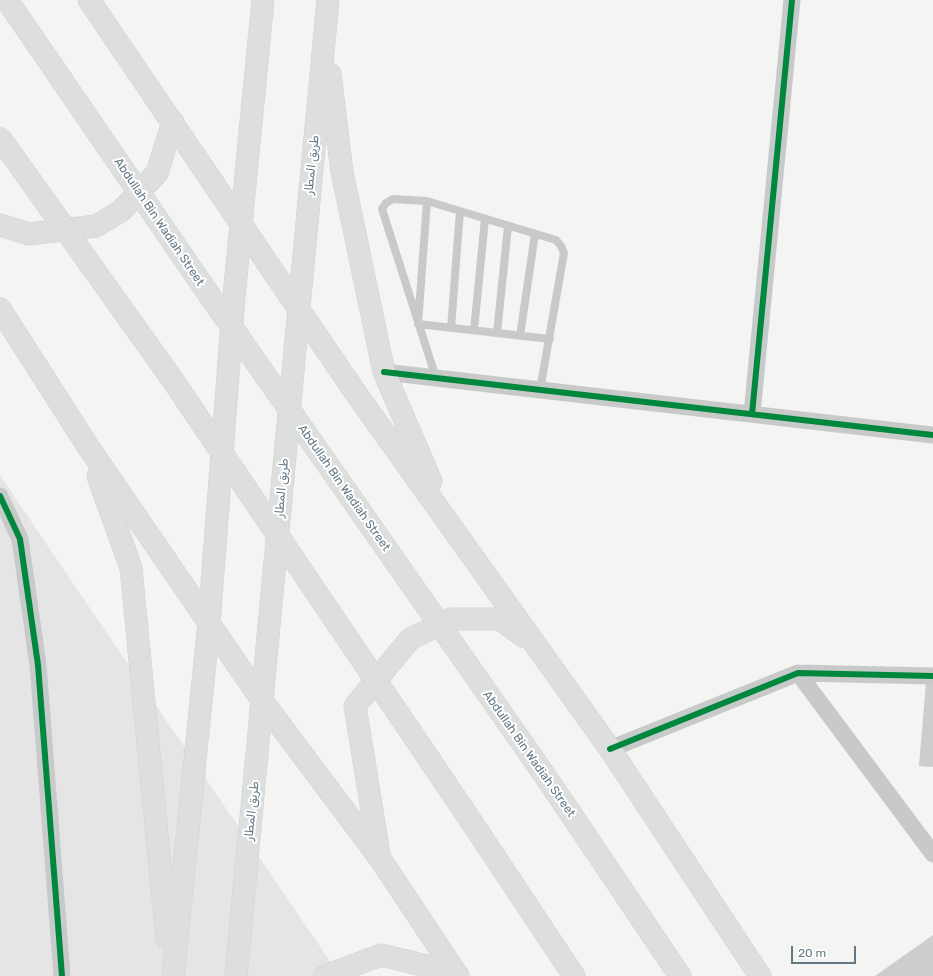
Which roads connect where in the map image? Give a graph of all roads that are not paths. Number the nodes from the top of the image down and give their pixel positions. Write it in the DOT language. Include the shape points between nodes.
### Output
graph roads {
  1 [pos="7,0"];
  2 [pos="89,0"];
  3 [pos="264,0"];
  4 [pos="328,0"];
  5 [pos="792,0"];
  6 [pos="325,30"];
  7 [pos="173,122"];
  8 [pos="0,138"];
  9 [pos="427,201"];
  10 [pos="460,211"];
  11 [pos="485,218"];
  12 [pos="241,222"];
  13 [pos="0,225"];
  14 [pos="508,226"];
  15 [pos="535,234"];
  16 [pos="298,308"];
  17 [pos="0,309"];
  18 [pos="418,324"];
  19 [pos="451,328"];
  20 [pos="474,330"];
  21 [pos="497,333"];
  22 [pos="520,336"];
  23 [pos="550,339"];
  24 [pos="384,372"];
  25 [pos="436,378"];
  26 [pos="540,390"];
  27 [pos="752,414"];
  28 [pos="933,435"];
  29 [pos="89,448"];
  30 [pos="0,496"];
  31 [pos="447,519"];
  32 [pos="209,623"];
  33 [pos="536,647"];
  34 [pos="798,673"];
  35 [pos="933,676"];
  36 [pos="263,702"];
  37 [pos="610,749"];
  38 [pos="933,854"];
  39 [pos="379,857"];
  40 [pos="62,976"];
  41 [pos="172,976"];
  42 [pos="236,976"];
  43 [pos="325,976"];
  44 [pos="446,976"];
  45 [pos="458,976"];
  46 [pos="574,976"];
  47 [pos="680,976"];
  48 [pos="760,976"];
  1 -- 47 [label="main road, Abdullah Bin Wadiah Street, bridge" via="548,780"];
  2 -- 7 [label="main road"];
  3 -- 12 [label="main road"];
  4 -- 6 [label="main road, طريق المطار"];
  5 -- 27 [label="street"];
  6 -- 16 [label="main road, طريق المطار"];
  6 -- 24 [label="main road" via="342,172"];
  7 -- 12 [label="main road"];
  7 -- 13 [label="main road" via="157,173 121,211 96,226 29,234"];
  8 -- 46 [label="main road, bridge" via="172,379"];
  9 -- 10 [label="lane"];
  9 -- 18 [label="lane"];
  9 -- 18 [label="lane" via="393,199 382,209"];
  10 -- 11 [label="lane"];
  10 -- 19 [label="lane"];
  11 -- 14 [label="lane"];
  11 -- 20 [label="lane"];
  12 -- 16 [label="main road"];
  12 -- 32 [label="main road"];
  14 -- 15 [label="lane"];
  14 -- 21 [label="lane"];
  15 -- 22 [label="lane"];
  15 -- 23 [label="lane" via="556,240 564,253"];
  16 -- 31 [label="main road"];
  16 -- 36 [label="main road, طريق المطار"];
  17 -- 29 [label="main road"];
  18 -- 19 [label="lane"];
  18 -- 25 [label="lane"];
  19 -- 20 [label="lane"];
  20 -- 21 [label="lane"];
  21 -- 22 [label="lane"];
  22 -- 23 [label="lane"];
  23 -- 26 [label="lane"];
  24 -- 25 [label="street"];
  24 -- 31 [label="main road"];
  25 -- 26 [label="street"];
  26 -- 27 [label="street"];
  27 -- 28 [label="street"];
  29 -- 32 [label="main road"];
  29 -- 41 [label="main road" via="131,568"];
  30 -- 40 [label="street" via="20,539 38,665"];
  31 -- 33 [label="main road"];
  32 -- 36 [label="main road"];
  32 -- 41 [label="main road"];
  33 -- 37 [label="main road"];
  33 -- 39 [label="main road" via="500,619 451,619 410,639 355,706"];
  34 -- 35 [label="street"];
  34 -- 37 [label="street"];
  34 -- 38 [label="street"];
  36 -- 39 [label="main road"];
  36 -- 42 [label="main road, طريق المطار"];
  37 -- 48 [label="main road"];
  39 -- 45 [label="main road"];
  43 -- 44 [label="main road" via="381,955 431,967"];
}
